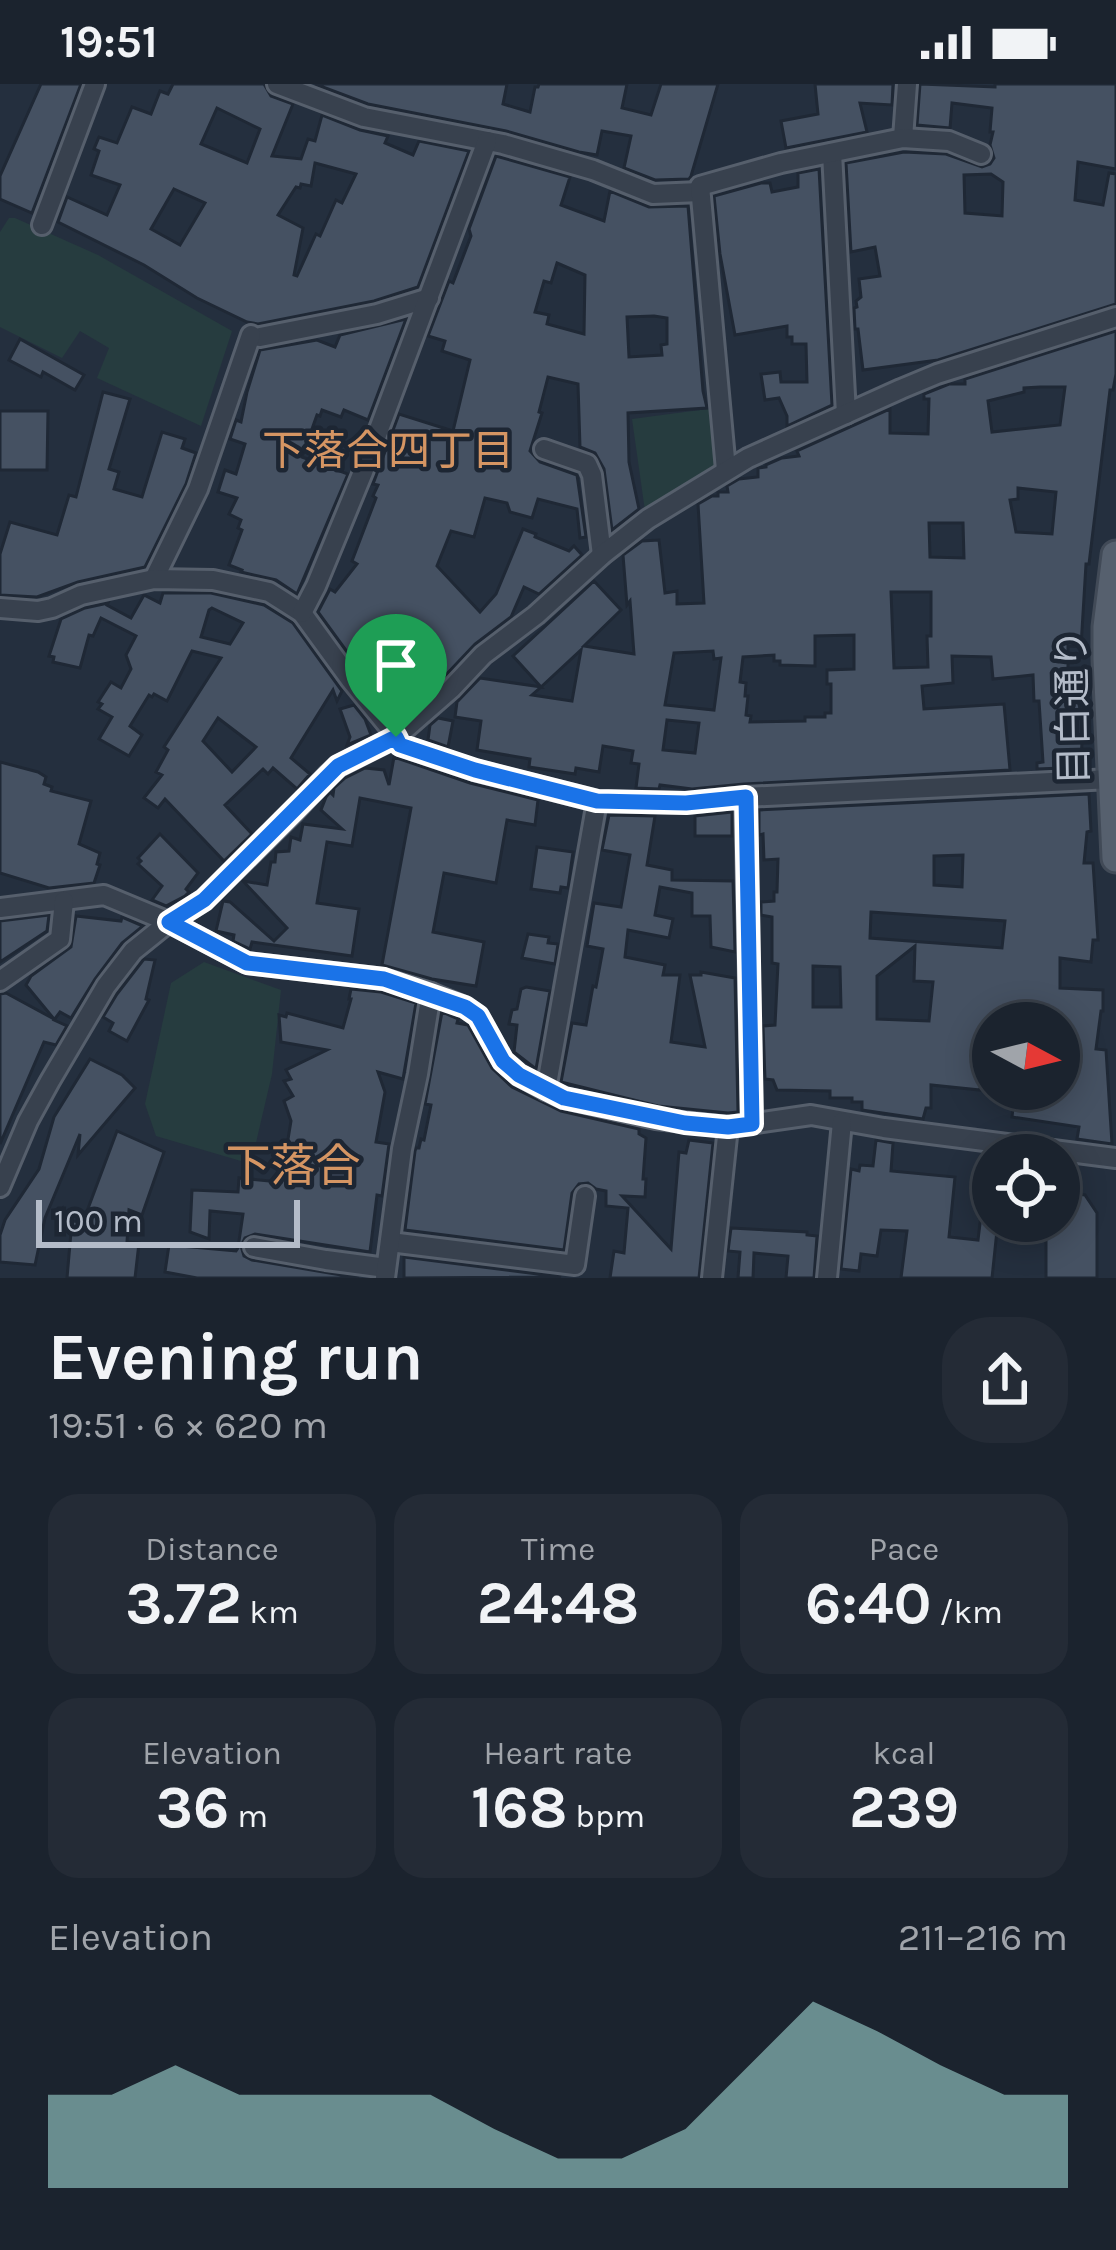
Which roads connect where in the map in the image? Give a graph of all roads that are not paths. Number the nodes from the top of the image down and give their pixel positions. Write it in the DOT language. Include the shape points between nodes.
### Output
graph roads {
  1 [pos="95,84"];
  2 [pos="277,84"];
  3 [pos="907,84"];
  4 [pos="903,139"];
  5 [pos="487,141"];
  6 [pos="832,153"];
  7 [pos="981,154"];
  8 [pos="700,192"];
  9 [pos="43,225"];
  10 [pos="429,298"];
  11 [pos="1116,317"];
  12 [pos="846,414"];
  13 [pos="544,449"];
  14 [pos="726,470"];
  15 [pos="602,555"];
  16 [pos="1116,555"];
  17 [pos="154,579"];
  18 [pos="1114,590"];
  19 [pos="0,608"];
  20 [pos="302,613"];
  21 [pos="396,737"];
  22 [pos="1112,778"];
  23 [pos="746,797"];
  24 [pos="597,801"];
  25 [pos="1116,858"];
  26 [pos="64,901"];
  27 [pos="0,908"];
  28 [pos="169,922"];
  29 [pos="0,982"];
  30 [pos="431,993"];
  31 [pos="546,1090"];
  32 [pos="842,1122"];
  33 [pos="752,1124"];
  34 [pos="728,1127"];
  35 [pos="1116,1158"];
  36 [pos="0,1187"];
  37 [pos="585,1196"];
  38 [pos="390,1242"];
  39 [pos="254,1246"];
  40 [pos="386,1273"];
  41 [pos="712,1278"];
  42 [pos="827,1278"];
  1 -- 9 [label="street"];
  2 -- 5 [label="street" via="364,117"];
  3 -- 4 [label="street"];
  4 -- 6 [label="street"];
  4 -- 7 [label="street" via="949,141"];
  5 -- 8 [label="street" via="653,194"];
  5 -- 10 [label="street"];
  6 -- 8 [label="street"];
  6 -- 12 [label="street"];
  8 -- 14 [label="street"];
  10 -- 17 [label="street" via="256,336"];
  10 -- 20 [label="street"];
  11 -- 12 [label="street" via="937,374"];
  12 -- 14 [label="street"];
  13 -- 15 [label="street" via="587,464"];
  14 -- 15 [label="street"];
  15 -- 21 [label="street"];
  16 -- 18 [label="main road, 目白通り"];
  17 -- 19 [label="street" via="52,608"];
  17 -- 20 [label="street" via="269,592"];
  18 -- 22 [label="main road, 目白通り" via="1107,659"];
  20 -- 21 [label="street"];
  21 -- 24 [label="street" via="475,770"];
  21 -- 28 [label="street" via="338,766 204,900"];
  22 -- 23 [label="street"];
  22 -- 25 [label="main road, 目白通り"];
  23 -- 24 [label="street"];
  23 -- 33 [label="street"];
  24 -- 31 [label="street"];
  26 -- 27 [label="street"];
  26 -- 28 [label="street" via="104,895"];
  26 -- 29 [label="street" via="60,939"];
  28 -- 30 [label="street" via="247,963 384,979"];
  28 -- 36 [label="street" via="106,986 28,1121"];
  30 -- 31 [label="street" via="478,1016 503,1061"];
  30 -- 38 [label="street"];
  31 -- 34 [label="street" via="656,1119"];
  32 -- 33 [label="street" via="811,1115"];
  32 -- 35 [label="street"];
  32 -- 42 [label="street"];
  33 -- 34 [label="street"];
  34 -- 41 [label="street"];
  37 -- 38 [label="street" via="575,1265"];
  38 -- 40 [label="street"];
  39 -- 40 [label="street"];
}
